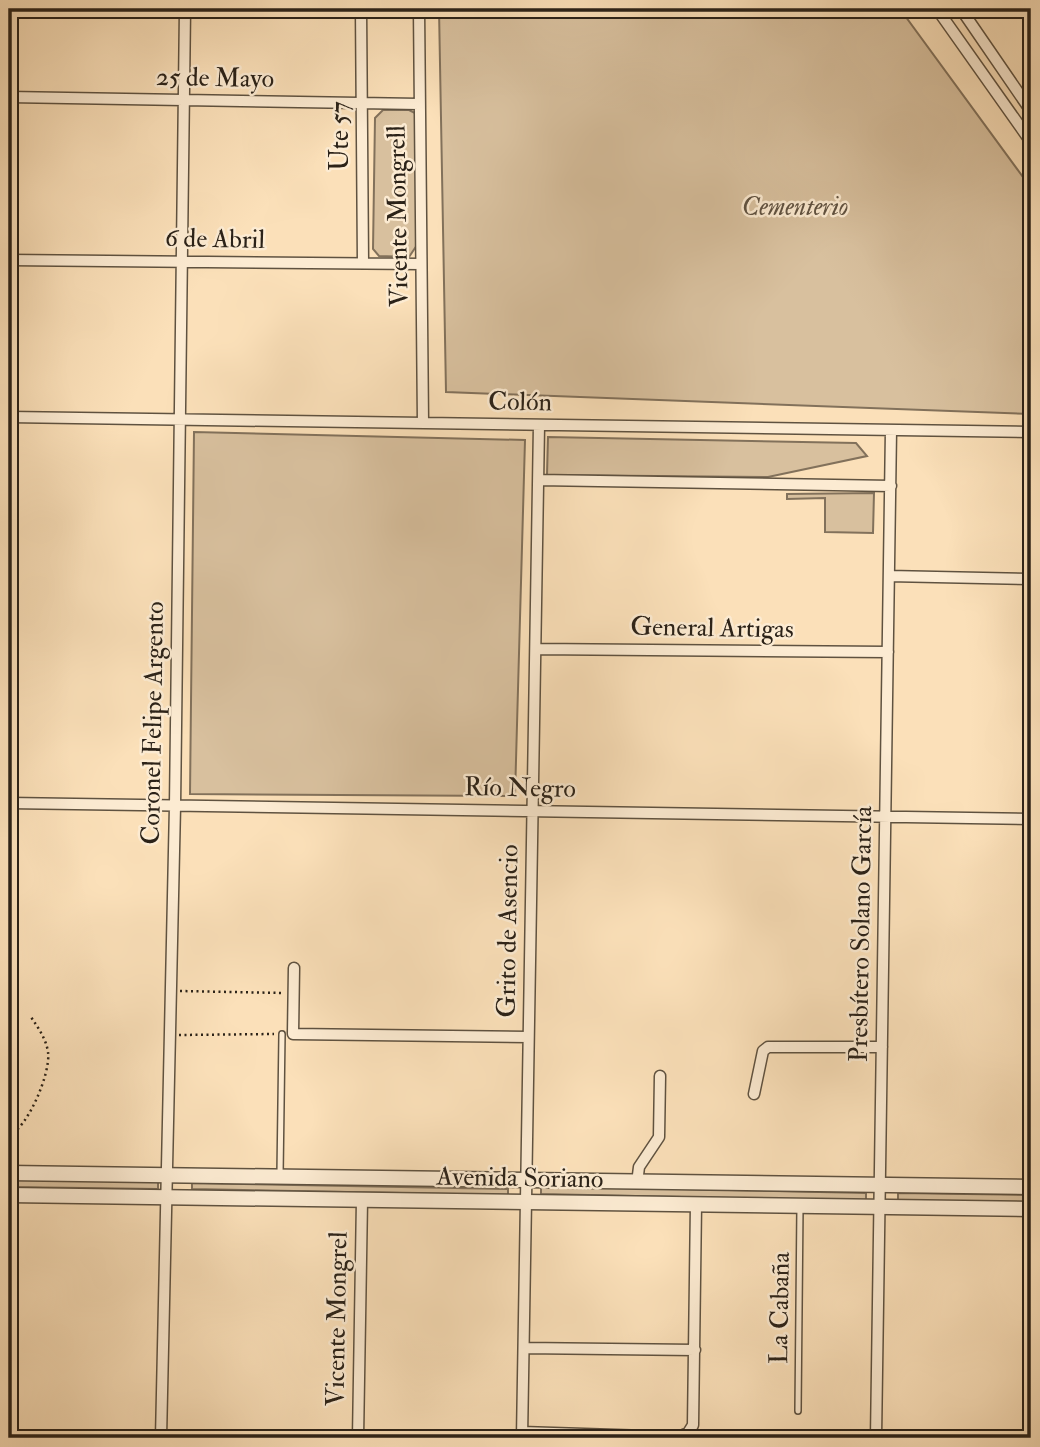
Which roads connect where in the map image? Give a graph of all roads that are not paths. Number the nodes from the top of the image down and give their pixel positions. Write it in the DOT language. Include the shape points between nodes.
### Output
graph roads {
  1 [pos="185,9"];
  2 [pos="361,9"];
  3 [pos="419,9"];
  4 [pos="937,9"];
  5 [pos="961,9"];
  6 [pos="9,97"];
  7 [pos="183,100"];
  8 [pos="362,103"];
  9 [pos="419,104"];
  10 [pos="1031,113"];
  11 [pos="1017,122"];
  12 [pos="1031,142"];
  13 [pos="9,260"];
  14 [pos="182,261"];
  15 [pos="363,263"];
  16 [pos="421,264"];
  17 [pos="9,417"];
  18 [pos="179,419"];
  19 [pos="423,423"];
  20 [pos="539,425"];
  21 [pos="891,430"];
  22 [pos="1031,432"];
  23 [pos="538,480"];
  24 [pos="891,486"];
  25 [pos="889,576"];
  26 [pos="1031,579"];
  27 [pos="536,649"];
  28 [pos="888,652"];
  29 [pos="9,803"];
  30 [pos="175,806"];
  31 [pos="533,810"];
  32 [pos="885,815"];
  33 [pos="1031,819"];
  34 [pos="294,968"];
  35 [pos="282,1034"];
  36 [pos="528,1037"];
  37 [pos="882,1046"];
  38 [pos="660,1076"];
  39 [pos="754,1094"];
  40 [pos="9,1173"];
  41 [pos="165,1175"];
  42 [pos="280,1176"];
  43 [pos="527,1181"];
  44 [pos="637,1183"];
  45 [pos="880,1186"];
  46 [pos="1031,1187"];
  47 [pos="9,1195"];
  48 [pos="166,1197"];
  49 [pos="362,1200"];
  50 [pos="526,1202"];
  51 [pos="696,1204"];
  52 [pos="800,1206"];
  53 [pos="879,1207"];
  54 [pos="1031,1209"];
  55 [pos="524,1348"];
  56 [pos="695,1350"];
  57 [pos="798,1411"];
  58 [pos="522,1435"];
  59 [pos="161,1438"];
  60 [pos="358,1438"];
  61 [pos="876,1438"];
  1 -- 7 [label="street, Coronel Felipe Argento"];
  2 -- 8 [label="street, Ute 57"];
  3 -- 9 [label="street, Vicente Mongrell"];
  4 -- 11 [label="street"];
  5 -- 10 [label="street"];
  6 -- 7 [label="street, 25 de Mayo"];
  7 -- 8 [label="street, 25 de Mayo"];
  7 -- 14 [label="street, Coronel Felipe Argento"];
  8 -- 9 [label="street, 25 de Mayo"];
  8 -- 15 [label="street, Ute 57"];
  9 -- 16 [label="street, Vicente Mongrell"];
  10 -- 11 [label="street"];
  11 -- 12 [label="street"];
  13 -- 14 [label="street, 6 de Abril"];
  14 -- 15 [label="street, 6 de Abril"];
  14 -- 18 [label="street, Coronel Felipe Argento"];
  15 -- 16 [label="street, 6 de Abril"];
  16 -- 19 [label="street, Vicente Mongrell"];
  17 -- 18 [label="street, Colón"];
  18 -- 19 [label="street, Colón"];
  18 -- 30 [label="street, Coronel Felipe Argento"];
  19 -- 20 [label="street, Colón"];
  20 -- 21 [label="street, Colón"];
  20 -- 23 [label="street, Grito de Asencio"];
  21 -- 22 [label="street, Colón"];
  21 -- 24 [label="street, Presbítero Solano García"];
  23 -- 24 [label="street"];
  23 -- 27 [label="street, Grito de Asencio"];
  24 -- 25 [label="street, Presbítero Solano García"];
  25 -- 26 [label="street"];
  25 -- 28 [label="street, Presbítero Solano García"];
  27 -- 28 [label="street, General Artigas"];
  27 -- 31 [label="street, Grito de Asencio"];
  28 -- 32 [label="street, Presbítero Solano García"];
  29 -- 30 [label="street, Río Negro"];
  30 -- 31 [label="street, Río Negro"];
  30 -- 41 [label="street, Coronel Felipe Argento"];
  31 -- 32 [label="street, Río Negro"];
  31 -- 36 [label="street, Grito de Asencio"];
  32 -- 33 [label="street, Río Negro"];
  32 -- 37 [label="street, Presbítero Solano García"];
  34 -- 36 [label="street" via="293,1034"];
  35 -- 42 [label="lane"];
  36 -- 43 [label="street, Grito de Asencio"];
  37 -- 39 [label="street" via="768,1046"];
  37 -- 45 [label="street, Presbítero Solano García"];
  38 -- 44 [label="street" via="659,1136 639,1167"];
  40 -- 41 [label="street, Avenida Soriano"];
  41 -- 42 [label="street, Avenida Soriano"];
  41 -- 48 [label="street, Coronel Felipe Argento"];
  42 -- 43 [label="street, Avenida Soriano"];
  43 -- 44 [label="street, Avenida Soriano"];
  43 -- 50 [label="street, Grito de Asencio"];
  44 -- 45 [label="street, Avenida Soriano"];
  45 -- 46 [label="street, Avenida Soriano"];
  45 -- 53 [label="street, Presbítero Solano García"];
  47 -- 48 [label="street, Avenida Soriano"];
  48 -- 49 [label="street, Avenida Soriano"];
  48 -- 59 [label="street, Coronel Felipe Argento"];
  49 -- 50 [label="street, Avenida Soriano"];
  49 -- 60 [label="street, Vicente Mongrel"];
  50 -- 51 [label="street, Avenida Soriano"];
  50 -- 55 [label="street, Grito de Asencio"];
  51 -- 52 [label="street, Avenida Soriano"];
  51 -- 56 [label="street"];
  52 -- 53 [label="street, Avenida Soriano"];
  52 -- 57 [label="lane, La Cabaña"];
  53 -- 54 [label="street, Avenida Soriano"];
  53 -- 61 [label="street, Presbítero Solano García"];
  55 -- 56 [label="street"];
  55 -- 58 [label="street, Grito de Asencio"];
  56 -- 58 [label="street" via="693,1425 688,1433 678,1437"];
}
